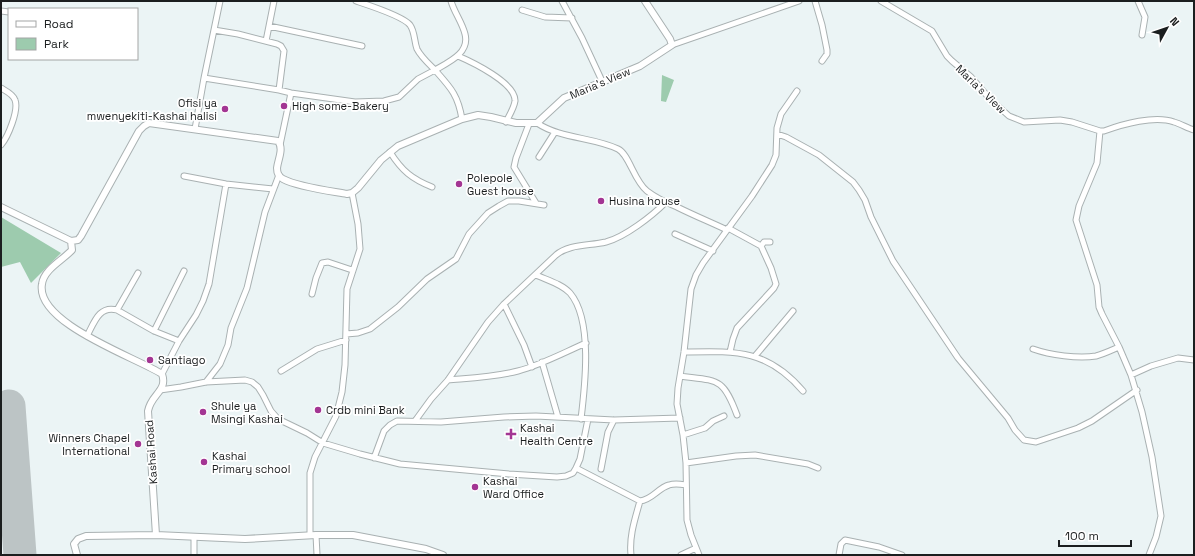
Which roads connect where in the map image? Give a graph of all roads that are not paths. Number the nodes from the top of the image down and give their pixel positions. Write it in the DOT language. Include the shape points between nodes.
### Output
graph roads {
  1 [pos="220,1"];
  2 [pos="274,1"];
  3 [pos="356,1"];
  4 [pos="451,1"];
  5 [pos="562,1"];
  6 [pos="645,1"];
  7 [pos="799,1"];
  8 [pos="815,1"];
  9 [pos="881,1"];
  10 [pos="1138,1"];
  11 [pos="522,10"];
  12 [pos="572,18"];
  13 [pos="269,26"];
  14 [pos="214,30"];
  15 [pos="1142,35"];
  16 [pos="266,41"];
  17 [pos="672,44"];
  18 [pos="362,46"];
  19 [pos="458,56"];
  20 [pos="822,61"];
  21 [pos="435,70"];
  22 [pos="204,78"];
  23 [pos="602,82"];
  24 [pos="1,88"];
  25 [pos="279,90"];
  26 [pos="797,91"];
  27 [pos="291,93"];
  28 [pos="462,119"];
  29 [pos="506,122"];
  30 [pos="537,123"];
  31 [pos="529,124"];
  32 [pos="195,129"];
  33 [pos="1194,130"];
  34 [pos="1100,131"];
  35 [pos="555,132"];
  36 [pos="778,134"];
  37 [pos="1,145"];
  38 [pos="280,145"];
  39 [pos="390,152"];
  40 [pos="539,157"];
  41 [pos="279,175"];
  42 [pos="184,176"];
  43 [pos="226,184"];
  44 [pos="432,187"];
  45 [pos="273,189"];
  46 [pos="352,193"];
  47 [pos="666,202"];
  48 [pos="536,204"];
  49 [pos="544,205"];
  50 [pos="1,207"];
  51 [pos="728,229"];
  52 [pos="675,234"];
  53 [pos="71,242"];
  54 [pos="770,242"];
  55 [pos="761,246"];
  56 [pos="713,250"];
  57 [pos="184,270"];
  58 [pos="352,270"];
  59 [pos="138,273"];
  60 [pos="536,274"];
  61 [pos="312,294"];
  62 [pos="504,304"];
  63 [pos="117,310"];
  64 [pos="793,311"];
  65 [pos="154,331"];
  66 [pos="87,336"];
  67 [pos="346,337"];
  68 [pos="179,341"];
  69 [pos="586,343"];
  70 [pos="1120,347"];
  71 [pos="1033,349"];
  72 [pos="684,352"];
  73 [pos="730,352"];
  74 [pos="755,356"];
  75 [pos="1194,360"];
  76 [pos="542,362"];
  77 [pos="532,367"];
  78 [pos="281,371"];
  79 [pos="162,374"];
  80 [pos="1131,375"];
  81 [pos="680,376"];
  82 [pos="448,380"];
  83 [pos="206,382"];
  84 [pos="160,390"];
  85 [pos="1137,390"];
  86 [pos="803,391"];
  87 [pos="737,415"];
  88 [pos="724,416"];
  89 [pos="558,417"];
  90 [pos="680,418"];
  91 [pos="581,419"];
  92 [pos="588,419"];
  93 [pos="614,420"];
  94 [pos="415,421"];
  95 [pos="683,435"];
  96 [pos="323,443"];
  97 [pos="374,458"];
  98 [pos="686,463"];
  99 [pos="576,468"];
  100 [pos="818,468"];
  101 [pos="601,469"];
  102 [pos="686,485"];
  103 [pos="640,501"];
  104 [pos="156,535"];
  105 [pos="313,535"];
  106 [pos="194,538"];
  107 [pos="696,548"];
  108 [pos="77,555"];
  109 [pos="194,555"];
  110 [pos="317,555"];
  111 [pos="443,555"];
  112 [pos="631,555"];
  113 [pos="681,555"];
  114 [pos="700,555"];
  115 [pos="839,555"];
  116 [pos="902,555"];
  117 [pos="1149,555"];
  1 -- 14 [label="street"];
  2 -- 13 [label="street"];
  3 -- 21 [label="street" via="410,24 417,48"];
  4 -- 19 [label="street" via="465,33 466,43"];
  5 -- 12 [label="street"];
  6 -- 17 [label="street"];
  7 -- 17 [label="street, Maria's View"];
  8 -- 20 [label="street" via="827,50"];
  9 -- 34 [label="street, Maria's View" via="932,31 947,56 1009,116 1024,122 1060,120"];
  10 -- 15 [label="street" via="1145,17"];
  11 -- 12 [label="street" via="545,17"];
  12 -- 23 [label="street"];
  13 -- 16 [label="street"];
  13 -- 18 [label="street"];
  14 -- 16 [label="street"];
  14 -- 22 [label="street"];
  16 -- 25 [label="street" via="281,46 284,51"];
  17 -- 23 [label="street, Maria's View" via="640,66"];
  19 -- 21 [label="street"];
  19 -- 29 [label="street" via="484,69 504,83 513,94 514,103"];
  21 -- 27 [label="street" via="418,79 399,97 384,101 355,102"];
  21 -- 28 [label="street" via="454,94 460,106"];
  22 -- 25 [label="street"];
  22 -- 32 [label="street"];
  23 -- 30 [label="street, Maria's View" via="564,98"];
  24 -- 37 [label="street" via="13,96 16,105 7,136"];
  25 -- 27 [label="street"];
  26 -- 36 [label="street" via="781,114"];
  27 -- 38 [label="street"];
  28 -- 29 [label="street" via="478,115"];
  28 -- 39 [label="street" via="398,146"];
  29 -- 31 [label="street"];
  30 -- 31 [label="street"];
  30 -- 35 [label="street"];
  31 -- 48 [label="street" via="514,167"];
  32 -- 38 [label="street" via="278,141"];
  32 -- 53 [label="street" via="149,123 144,126 81,236"];
  33 -- 34 [label="street, Maria's View" via="1174,121 1149,119"];
  34 -- 70 [label="street" via="1097,163 1079,206 1076,220 1098,285 1099,306"];
  35 -- 40 [label="street"];
  35 -- 47 [label="street" via="622,152 638,183 646,191"];
  36 -- 51 [label="street" via="776,155 772,165"];
  36 -- 85 [label="street" via="819,155 859,190 893,261 958,358 1024,440 1036,442 1078,428"];
  38 -- 41 [label="street" via="277,170"];
  39 -- 44 [label="street" via="408,175"];
  39 -- 46 [label="street"];
  41 -- 45 [label="street"];
  41 -- 46 [label="street" via="283,179 305,186"];
  42 -- 43 [label="street"];
  43 -- 45 [label="street"];
  43 -- 68 [label="street" via="209,284 196,315"];
  45 -- 83 [label="street" via="247,288 231,328 228,345 220,364"];
  46 -- 58 [label="street" via="360,238 358,257"];
  47 -- 51 [label="street"];
  47 -- 60 [label="street" via="655,213 612,240 560,251"];
  48 -- 49 [label="street"];
  48 -- 67 [label="street" via="508,201 499,206 469,234 456,259 427,279 370,329"];
  50 -- 53 [label="street"];
  51 -- 55 [label="street"];
  51 -- 56 [label="street"];
  52 -- 56 [label="street"];
  53 -- 66 [label="street" via="72,250 46,275 42,283 42,293 61,319"];
  54 -- 55 [label="street" via="764,242"];
  55 -- 73 [label="street" via="776,284 737,328"];
  56 -- 72 [label="street" via="696,275 691,289"];
  57 -- 65 [label="street"];
  58 -- 61 [label="street" via="328,262 322,263"];
  58 -- 67 [label="street" via="347,289"];
  59 -- 63 [label="street"];
  60 -- 62 [label="street"];
  60 -- 69 [label="street" via="570,293 584,326"];
  62 -- 77 [label="street"];
  62 -- 82 [label="street" via="488,322"];
  63 -- 65 [label="street"];
  63 -- 66 [label="street" via="105,309"];
  64 -- 74 [label="street"];
  65 -- 68 [label="street"];
  66 -- 79 [label="street"];
  67 -- 78 [label="street" via="317,349"];
  67 -- 96 [label="street" via="342,392 336,416"];
  68 -- 79 [label="street"];
  69 -- 76 [label="street"];
  69 -- 91 [label="street"];
  70 -- 71 [label="street" via="1089,356 1046,354"];
  70 -- 80 [label="street"];
  72 -- 73 [label="street"];
  72 -- 81 [label="street"];
  73 -- 74 [label="street"];
  74 -- 86 [label="street" via="784,372"];
  75 -- 80 [label="street" via="1178,358"];
  76 -- 77 [label="street"];
  76 -- 89 [label="street"];
  77 -- 82 [label="street" via="488,377"];
  79 -- 84 [label="street, Kashai Road" via="164,382"];
  80 -- 85 [label="street"];
  81 -- 87 [label="street" via="706,379 720,384 730,397"];
  81 -- 90 [label="street" via="677,404"];
  82 -- 94 [label="street"];
  83 -- 84 [label="street"];
  83 -- 96 [label="street" via="252,382 258,387 278,419"];
  84 -- 104 [label="street, Kashai Road" via="149,403 148,411"];
  85 -- 117 [label="street" via="1152,457 1161,516"];
  88 -- 95 [label="street" via="705,428"];
  89 -- 91 [label="street"];
  89 -- 94 [label="street"];
  90 -- 93 [label="street"];
  90 -- 95 [label="street"];
  91 -- 92 [label="street"];
  92 -- 93 [label="street"];
  92 -- 99 [label="street"];
  93 -- 101 [label="street" via="608,432"];
  94 -- 97 [label="street" via="397,421 386,428"];
  95 -- 98 [label="street"];
  96 -- 97 [label="street"];
  96 -- 105 [label="street" via="310,473"];
  97 -- 99 [label="street" via="432,468 533,476 566,476 573,473"];
  98 -- 100 [label="street" via="755,455"];
  98 -- 102 [label="street"];
  99 -- 103 [label="street"];
  102 -- 103 [label="street" via="666,486 648,499"];
  102 -- 107 [label="street" via="687,520"];
  103 -- 112 [label="street" via="632,531"];
  104 -- 106 [label="street"];
  104 -- 108 [label="street" via="86,536 74,544"];
  105 -- 106 [label="street" via="245,539"];
  105 -- 110 [label="street"];
  105 -- 111 [label="street" via="353,535 426,549"];
  106 -- 109 [label="street"];
  107 -- 113 [label="street"];
  107 -- 114 [label="street"];
  115 -- 116 [label="street" via="841,544 845,540"];
}
